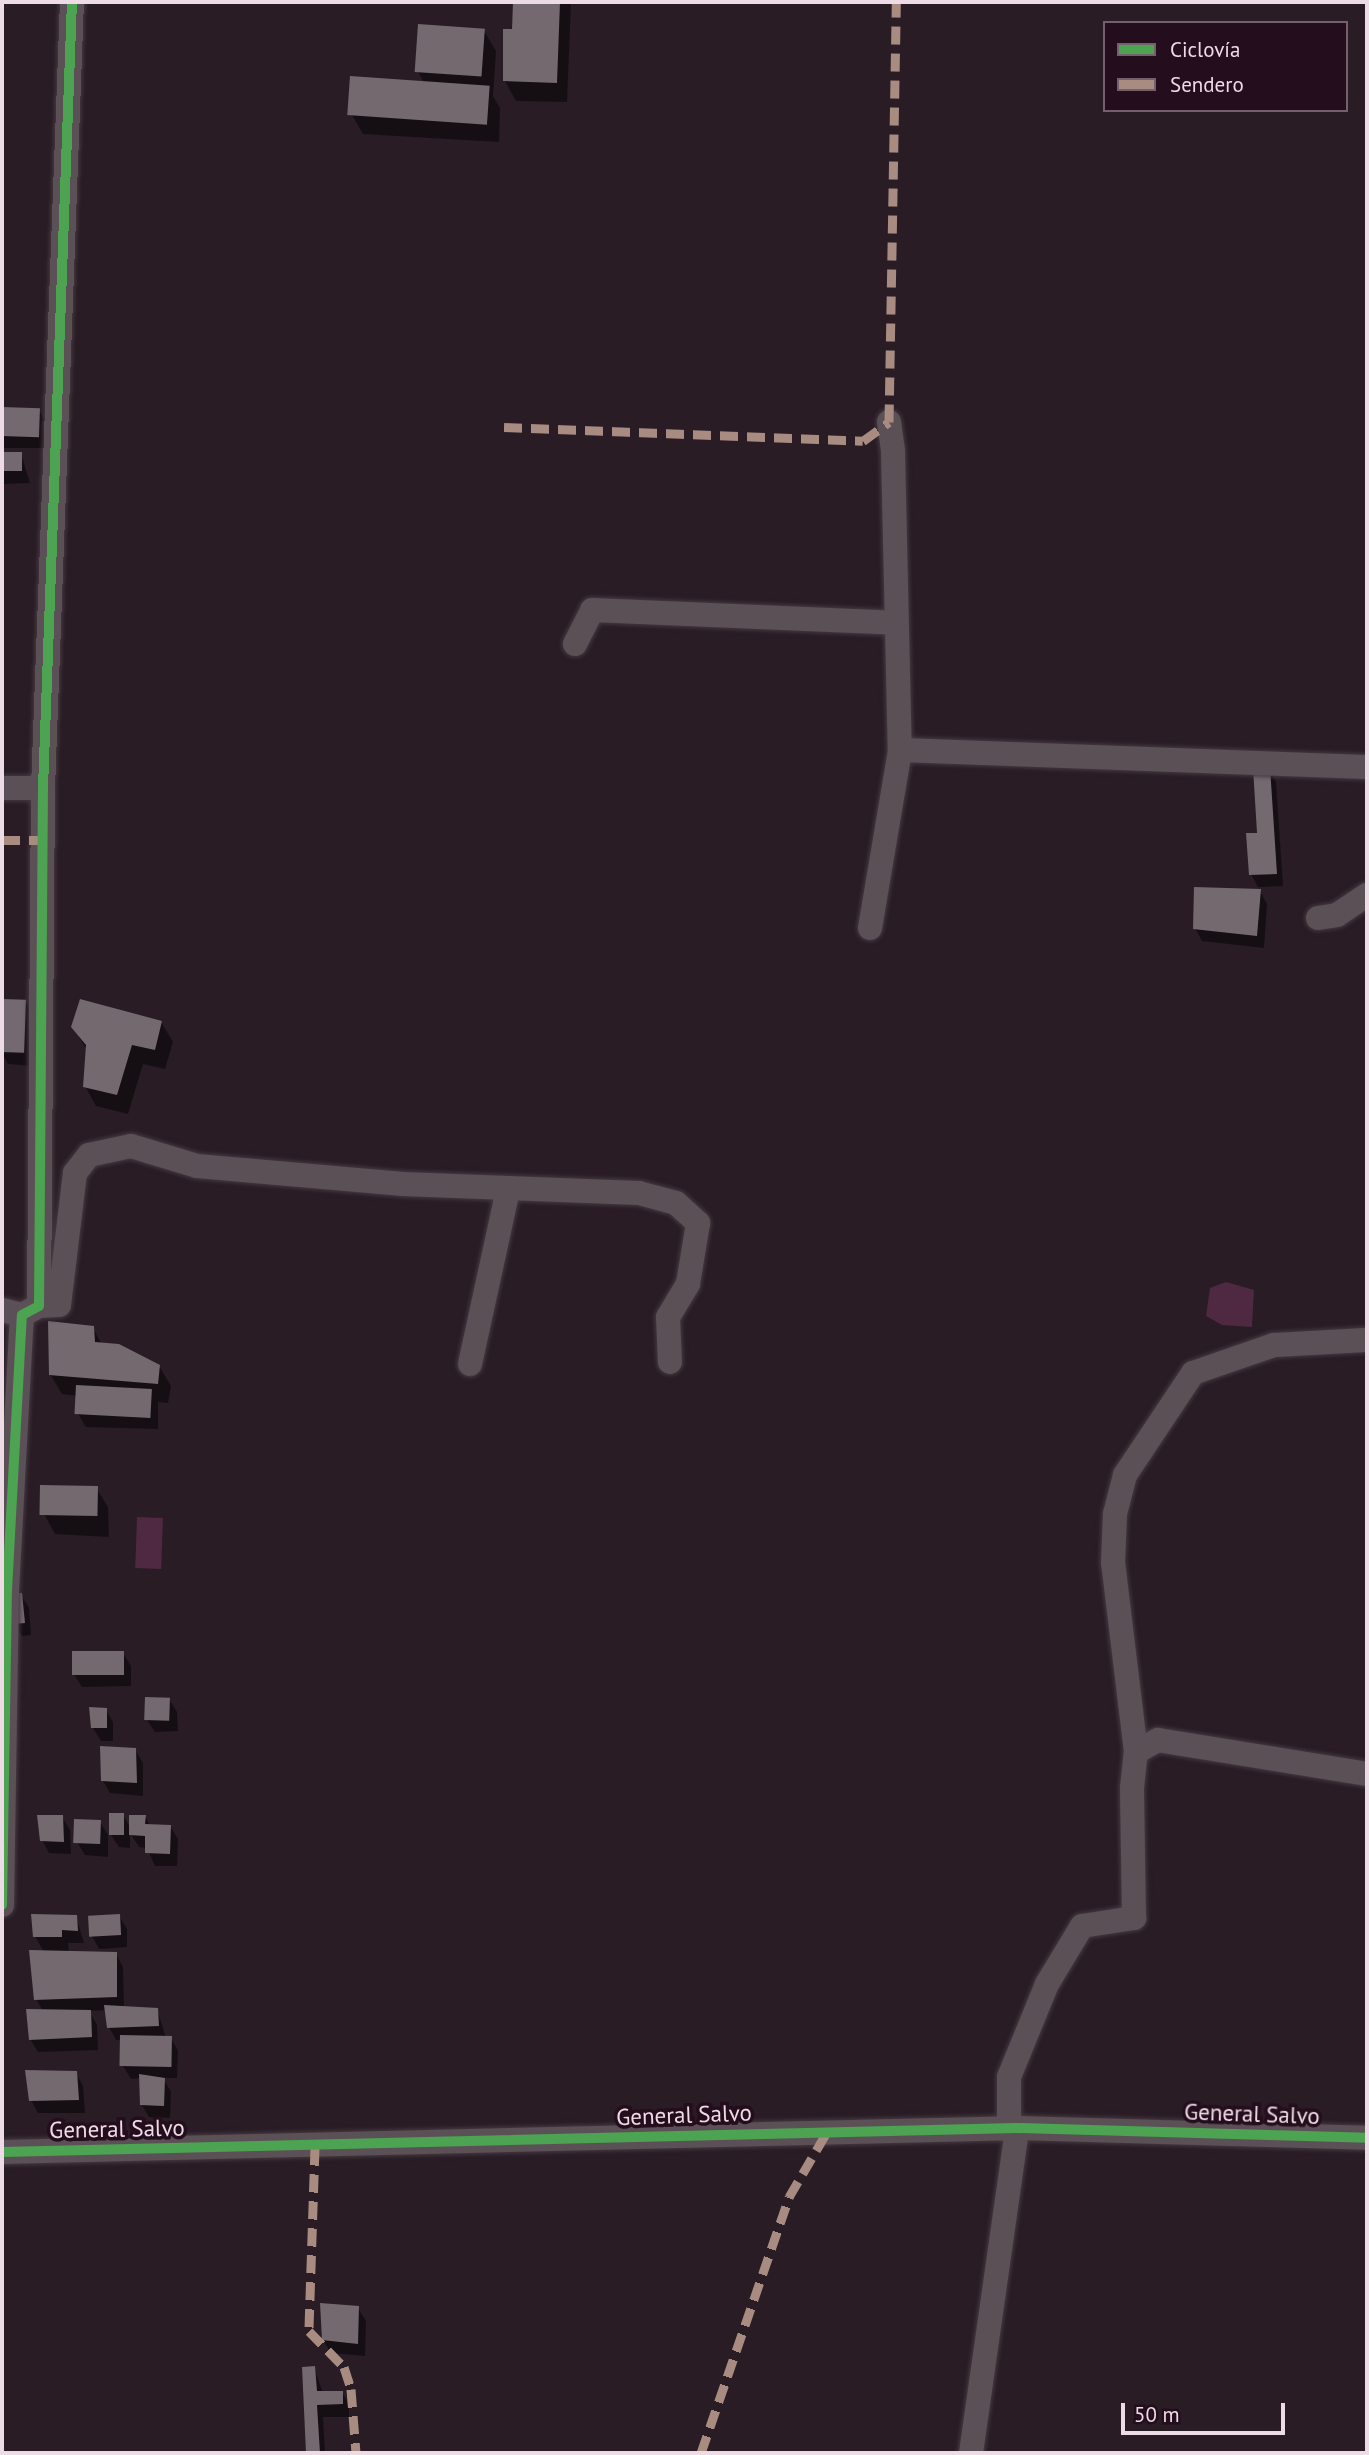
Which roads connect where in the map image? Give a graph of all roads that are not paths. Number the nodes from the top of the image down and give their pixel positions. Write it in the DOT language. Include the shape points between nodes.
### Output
graph roads {
  1 [pos="72,2"];
  2 [pos="889,422"];
  3 [pos="896,623"];
  4 [pos="575,644"];
  5 [pos="900,750"];
  6 [pos="1367,767"];
  7 [pos="2,788"];
  8 [pos="43,788"];
  9 [pos="1367,895"];
  10 [pos="1318,918"];
  11 [pos="870,928"];
  12 [pos="508,1189"];
  13 [pos="21,1310"];
  14 [pos="1367,1340"];
  15 [pos="670,1362"];
  16 [pos="470,1364"];
  17 [pos="1136,1752"];
  18 [pos="1367,1774"];
  19 [pos="2,1905"];
  20 [pos="1013,2128"];
  21 [pos="1367,2138"];
  22 [pos="2,2152"];
  23 [pos="971,2453"];
  1 -- 8 [label="street"];
  2 -- 3 [label="street"];
  3 -- 4 [label="street" via="592,610"];
  3 -- 5 [label="street"];
  5 -- 6 [label="street"];
  5 -- 11 [label="street"];
  7 -- 8 [label="street"];
  8 -- 13 [label="street"];
  9 -- 10 [label="street" via="1337,915"];
  12 -- 13 [label="street" via="197,1166 131,1146 89,1155 75,1173 59,1305"];
  12 -- 15 [label="street" via="639,1193 676,1203 698,1223 688,1284 668,1317"];
  12 -- 16 [label="street"];
  13 -- 19 [label="street" via="8,1590"];
  14 -- 17 [label="street" via="1274,1345 1192,1373 1125,1475 1115,1514 1113,1563"];
  17 -- 18 [label="street" via="1157,1740"];
  17 -- 20 [label="street" via="1132,1788 1134,1918 1082,1927 1047,1983 1009,2077"];
  20 -- 21 [label="street, General Salvo"];
  20 -- 22 [label="street, General Salvo"];
  20 -- 23 [label="street"];
}
